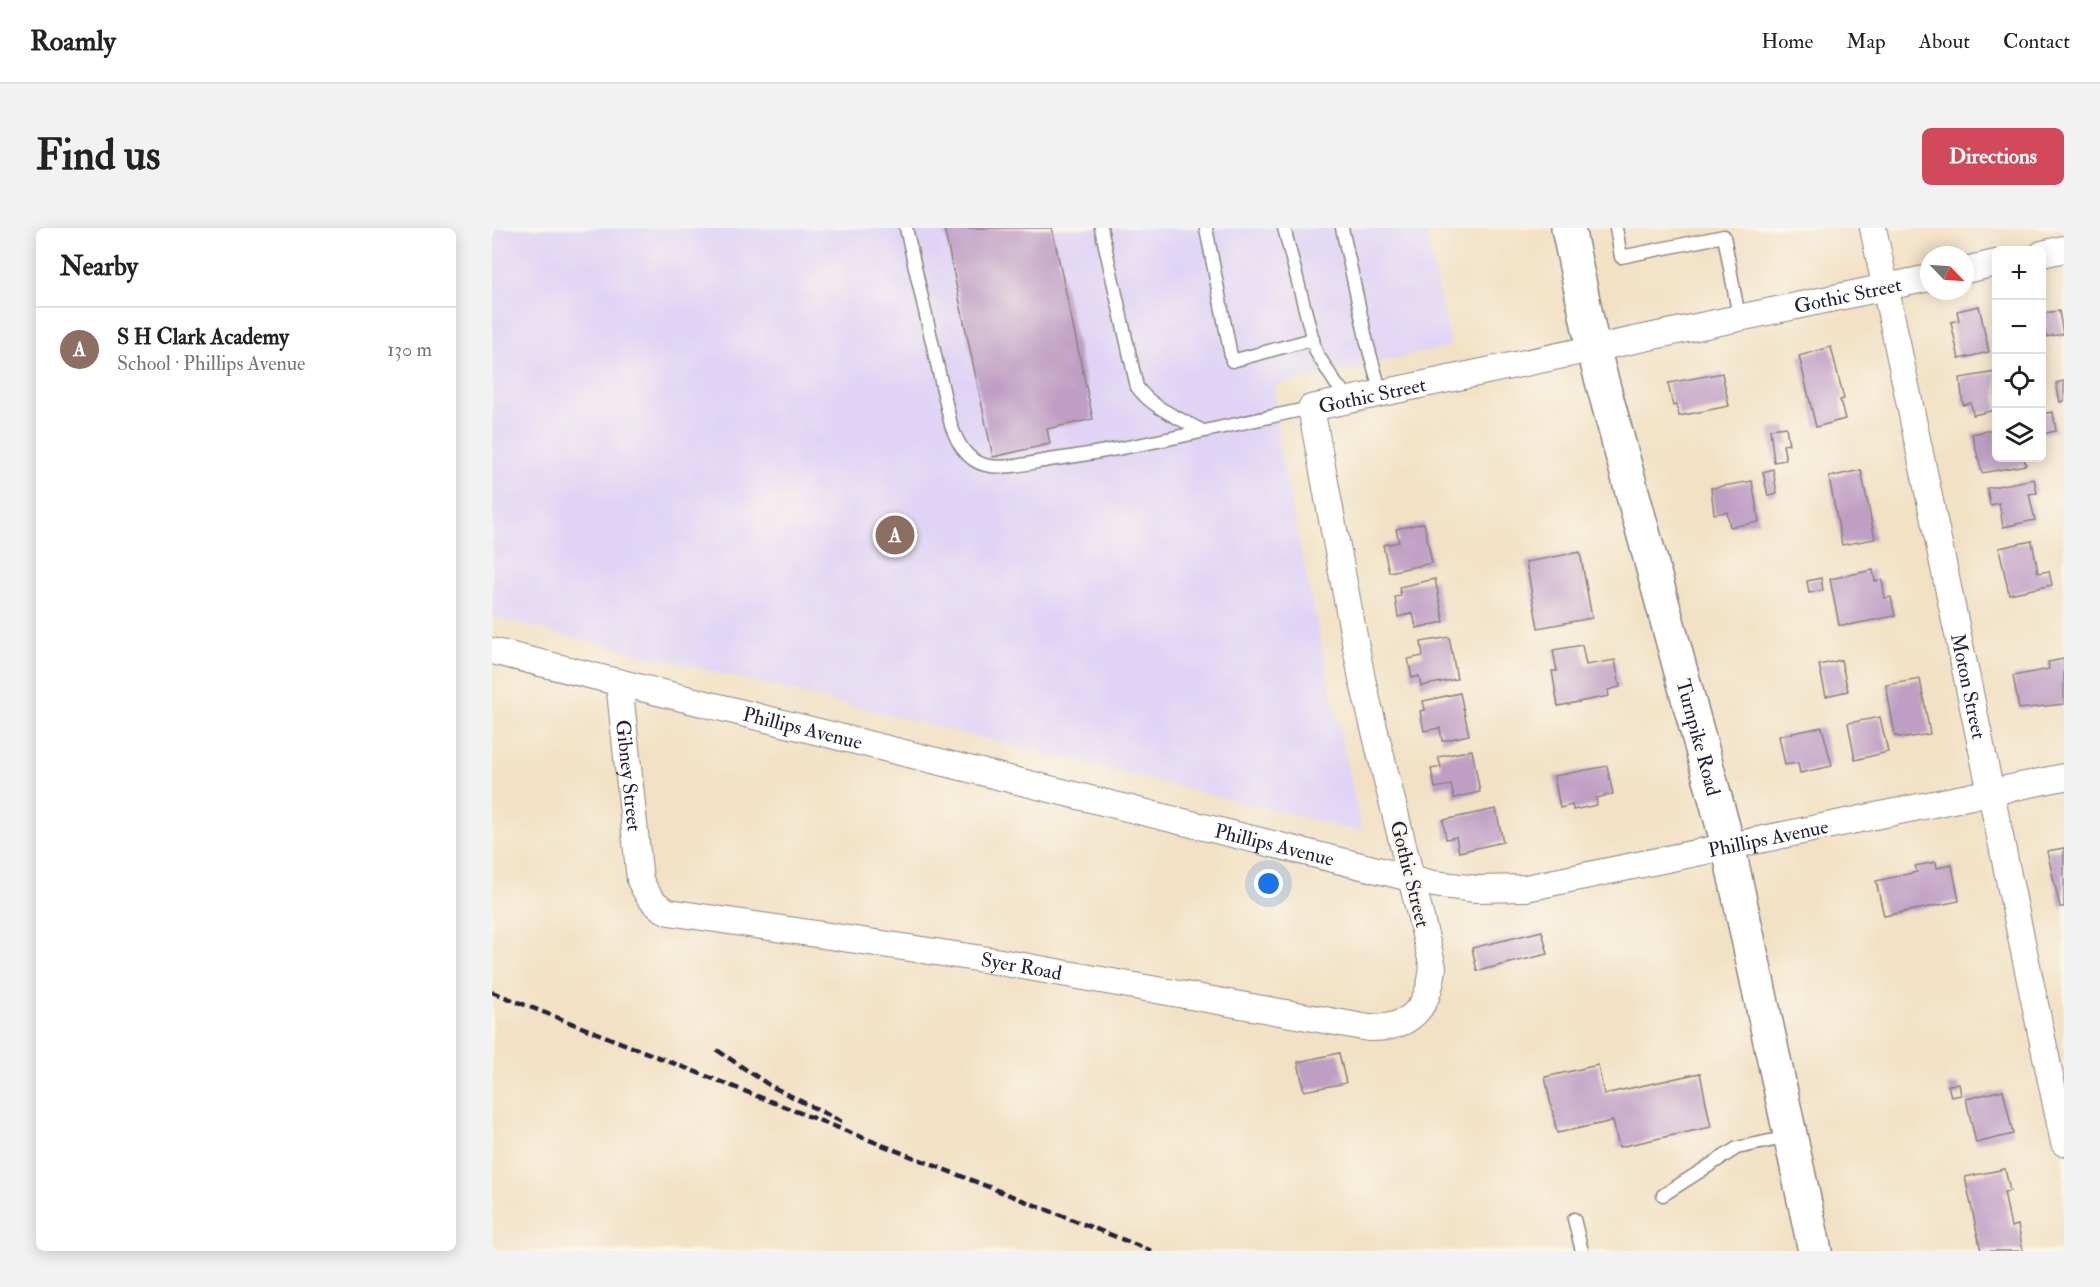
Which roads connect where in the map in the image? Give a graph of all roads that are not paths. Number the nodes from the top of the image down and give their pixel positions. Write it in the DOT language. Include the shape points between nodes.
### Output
graph roads {
  1 [pos="906,228"];
  2 [pos="1101,228"];
  3 [pos="1206,228"];
  4 [pos="1284,228"];
  5 [pos="1342,228"];
  6 [pos="1568,228"];
  7 [pos="1616,228"];
  8 [pos="1873,228"];
  9 [pos="1711,233"];
  10 [pos="2064,249"];
  11 [pos="2046,253"];
  12 [pos="1992,264"];
  13 [pos="1974,268"];
  14 [pos="1920,280"];
  15 [pos="1885,287"];
  16 [pos="1739,317"];
  17 [pos="1313,339"];
  18 [pos="1593,348"];
  19 [pos="1381,393"];
  20 [pos="1351,399"];
  21 [pos="1311,408"];
  22 [pos="1201,430"];
  23 [pos="492,651"];
  24 [pos="619,682"];
  25 [pos="2064,777"];
  26 [pos="1990,792"];
  27 [pos="1728,845"];
  28 [pos="639,869"];
  29 [pos="1411,878"];
  30 [pos="1421,1006"];
  31 [pos="1790,1137"];
  32 [pos="2064,1143"];
  33 [pos="1663,1195"];
  34 [pos="1575,1219"];
  35 [pos="1582,1251"];
  36 [pos="1815,1251"];
  1 -- 22 [label="lane" via="951,425 968,455 982,464 999,467 1072,457"];
  2 -- 22 [label="lane" via="1137,387 1162,410"];
  3 -- 17 [label="lane" via="1232,361"];
  4 -- 17 [label="lane"];
  5 -- 19 [label="lane"];
  6 -- 18 [label="main road, Turnpike Road"];
  7 -- 9 [label="lane" via="1621,256"];
  8 -- 15 [label="street, Moton Street"];
  9 -- 16 [label="lane" via="1724,236"];
  10 -- 11 [label="street"];
  12 -- 13 [label="street"];
  14 -- 15 [label="street, Gothic Street"];
  15 -- 16 [label="street, Gothic Street"];
  15 -- 26 [label="street, Moton Street"];
  16 -- 18 [label="street, Gothic Street"];
  17 -- 20 [label="lane" via="1316,352 1336,384"];
  18 -- 19 [label="street, Gothic Street"];
  18 -- 27 [label="main road, Turnpike Road"];
  19 -- 20 [label="street, Gothic Street"];
  20 -- 21 [label="street, Gothic Street"];
  21 -- 22 [label="lane"];
  21 -- 29 [label="street, Gothic Street" via="1362,679"];
  23 -- 24 [label="street, Phillips Avenue"];
  24 -- 28 [label="street, Gibney Street"];
  24 -- 29 [label="street, Phillips Avenue"];
  25 -- 26 [label="street, Phillips Avenue"];
  26 -- 27 [label="street, Phillips Avenue"];
  26 -- 32 [label="street, Moton Street"];
  27 -- 29 [label="street, Phillips Avenue" via="1526,888 1476,889"];
  27 -- 31 [label="main road, Turnpike Road"];
  28 -- 30 [label="street, Syer Road" via="648,897 669,912 989,960 1369,1028 1398,1024"];
  29 -- 30 [label="street, Gothic Street" via="1433,967 1431,986"];
  31 -- 33 [label="lane" via="1737,1148"];
  31 -- 36 [label="main road, Turnpike Road"];
  34 -- 35 [label="lane"];
}
